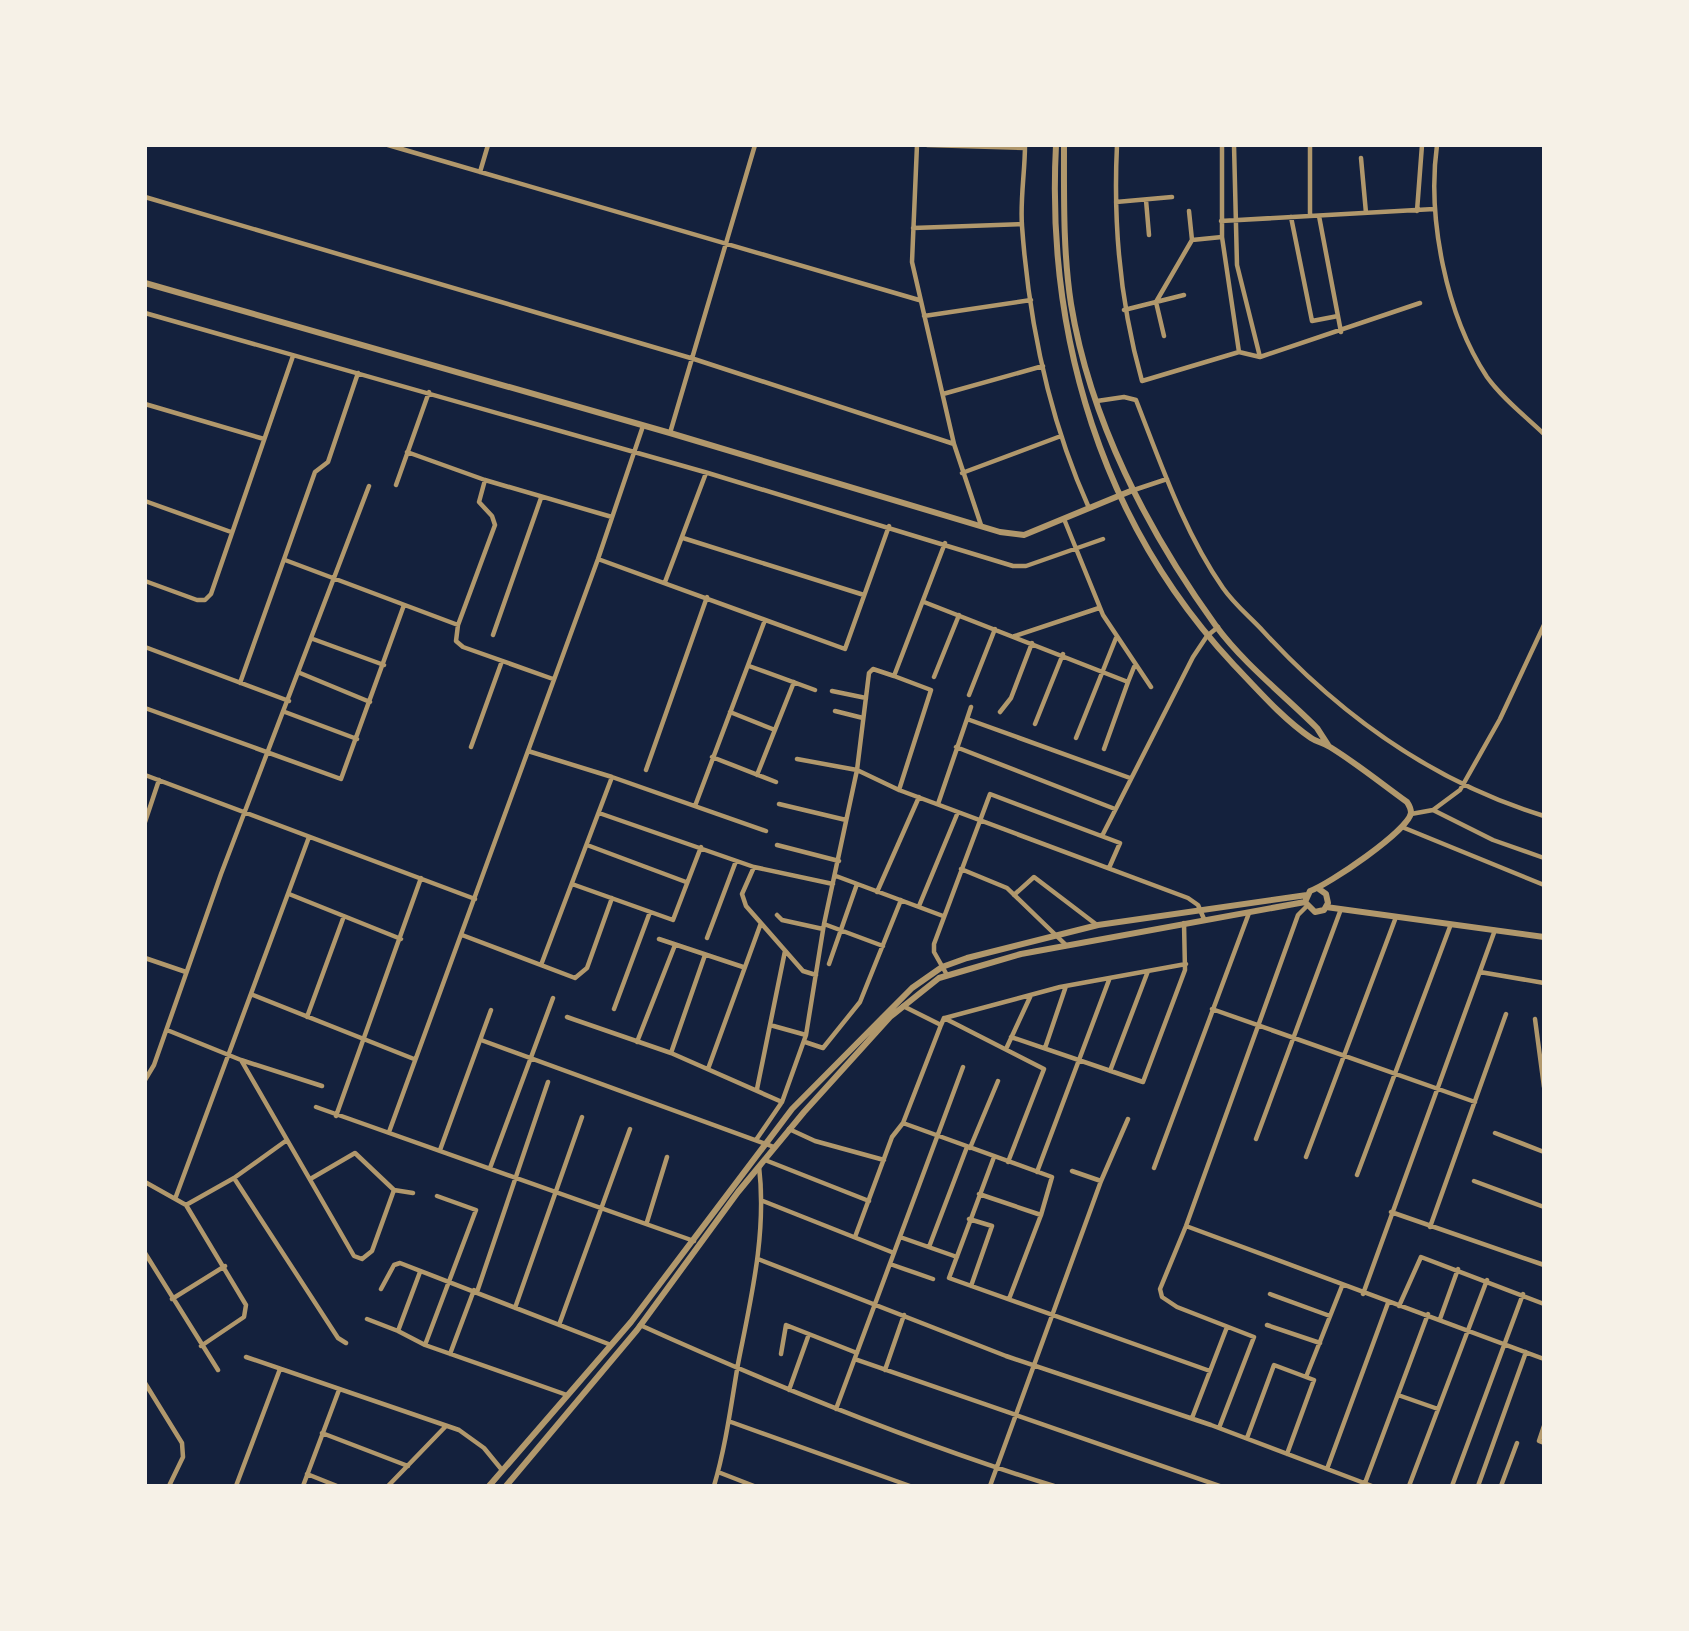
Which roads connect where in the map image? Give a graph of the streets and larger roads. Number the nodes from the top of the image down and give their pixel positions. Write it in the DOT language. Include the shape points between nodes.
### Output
graph roads {
  1 [pos="388,145"];
  2 [pos="488,145"];
  3 [pos="755,145"];
  4 [pos="917,145"];
  5 [pos="927,145"];
  6 [pos="1056,145"];
  7 [pos="1064,145"];
  8 [pos="1117,145"];
  9 [pos="1222,145"];
  10 [pos="1234,145"];
  11 [pos="1310,145"];
  12 [pos="1422,145"];
  13 [pos="1437,145"];
  14 [pos="955,146"];
  15 [pos="1025,146"];
  16 [pos="1361,158"];
  17 [pos="480,172"];
  18 [pos="145,197"];
  19 [pos="1172,197"];
  20 [pos="1146,200"];
  21 [pos="1116,202"];
  22 [pos="1434,209"];
  23 [pos="1189,211"];
  24 [pos="1417,211"];
  25 [pos="1366,214"];
  26 [pos="1310,216"];
  27 [pos="1319,216"];
  28 [pos="1291,217"];
  29 [pos="1221,220"];
  30 [pos="1235,220"];
  31 [pos="1022,224"];
  32 [pos="913,228"];
  33 [pos="1149,235"];
  34 [pos="1222,237"];
  35 [pos="1192,240"];
  36 [pos="727,242"];
  37 [pos="145,282"];
  38 [pos="1184,295"];
  39 [pos="919,300"];
  40 [pos="1031,300"];
  41 [pos="1156,302"];
  42 [pos="1420,303"];
  43 [pos="1124,310"];
  44 [pos="145,313"];
  45 [pos="924,316"];
  46 [pos="1338,317"];
  47 [pos="1341,332"];
  48 [pos="1164,336"];
  49 [pos="1239,352"];
  50 [pos="293,356"];
  51 [pos="1260,357"];
  52 [pos="694,359"];
  53 [pos="1042,366"];
  54 [pos="358,373"];
  55 [pos="429,392"];
  56 [pos="943,394"];
  57 [pos="1097,401"];
  58 [pos="145,404"];
  59 [pos="643,426"];
  60 [pos="670,433"];
  61 [pos="1544,434"];
  62 [pos="1061,436"];
  63 [pos="264,439"];
  64 [pos="954,444"];
  65 [pos="407,452"];
  66 [pos="634,452"];
  67 [pos="706,473"];
  68 [pos="962,473"];
  69 [pos="1167,479"];
  70 [pos="485,480"];
  71 [pos="396,485"];
  72 [pos="369,486"];
  73 [pos="1133,490"];
  74 [pos="1117,494"];
  75 [pos="541,498"];
  76 [pos="145,501"];
  77 [pos="1089,508"];
  78 [pos="612,517"];
  79 [pos="1064,519"];
  80 [pos="889,526"];
  81 [pos="981,526"];
  82 [pos="231,532"];
  83 [pos="683,538"];
  84 [pos="1103,539"];
  85 [pos="945,543"];
  86 [pos="1076,550"];
  87 [pos="598,559"];
  88 [pos="285,561"];
  89 [pos="335,580"];
  90 [pos="145,581"];
  91 [pos="665,582"];
  92 [pos="864,595"];
  93 [pos="707,597"];
  94 [pos="924,602"];
  95 [pos="404,605"];
  96 [pos="1100,608"];
  97 [pos="959,615"];
  98 [pos="765,620"];
  99 [pos="458,625"];
  100 [pos="1544,625"];
  101 [pos="1217,627"];
  102 [pos="995,629"];
  103 [pos="493,635"];
  104 [pos="1015,636"];
  105 [pos="1207,636"];
  106 [pos="1116,637"];
  107 [pos="313,639"];
  108 [pos="1032,643"];
  109 [pos="145,647"];
  110 [pos="1063,654"];
  111 [pos="502,661"];
  112 [pos="384,665"];
  113 [pos="749,666"];
  114 [pos="1134,667"];
  115 [pos="1101,670"];
  116 [pos="300,673"];
  117 [pos="894,676"];
  118 [pos="934,677"];
  119 [pos="553,679"];
  120 [pos="794,682"];
  121 [pos="1128,682"];
  122 [pos="240,683"];
  123 [pos="1151,687"];
  124 [pos="815,690"];
  125 [pos="832,691"];
  126 [pos="969,695"];
  127 [pos="866,698"];
  128 [pos="289,701"];
  129 [pos="370,702"];
  130 [pos="971,707"];
  131 [pos="145,708"];
  132 [pos="835,711"];
  133 [pos="285,712"];
  134 [pos="730,712"];
  135 [pos="1000,712"];
  136 [pos="863,718"];
  137 [pos="967,719"];
  138 [pos="1035,724"];
  139 [pos="775,730"];
  140 [pos="1076,738"];
  141 [pos="357,739"];
  142 [pos="1329,746"];
  143 [pos="471,747"];
  144 [pos="956,747"];
  145 [pos="1104,749"];
  146 [pos="528,751"];
  147 [pos="269,753"];
  148 [pos="712,757"];
  149 [pos="797,759"];
  150 [pos="646,770"];
  151 [pos="857,770"];
  152 [pos="145,775"];
  153 [pos="757,775"];
  154 [pos="612,777"];
  155 [pos="1130,778"];
  156 [pos="159,779"];
  157 [pos="776,782"];
  158 [pos="1464,784"];
  159 [pos="899,790"];
  160 [pos="919,797"];
  161 [pos="779,804"];
  162 [pos="938,804"];
  163 [pos="695,806"];
  164 [pos="1115,809"];
  165 [pos="1433,810"];
  166 [pos="958,812"];
  167 [pos="247,813"];
  168 [pos="598,813"];
  169 [pos="1411,814"];
  170 [pos="1544,816"];
  171 [pos="847,820"];
  172 [pos="981,820"];
  173 [pos="145,822"];
  174 [pos="1402,827"];
  175 [pos="766,831"];
  176 [pos="309,836"];
  177 [pos="1102,836"];
  178 [pos="587,845"];
  179 [pos="777,845"];
  180 [pos="701,847"];
  181 [pos="1544,858"];
  182 [pos="736,861"];
  183 [pos="839,861"];
  184 [pos="754,866"];
  185 [pos="1109,868"];
  186 [pos="961,869"];
  187 [pos="836,876"];
  188 [pos="421,878"];
  189 [pos="686,882"];
  190 [pos="572,884"];
  191 [pos="833,884"];
  192 [pos="857,884"];
  193 [pos="1544,885"];
  194 [pos="1319,889"];
  195 [pos="877,892"];
  196 [pos="289,894"];
  197 [pos="1014,895"];
  198 [pos="475,898"];
  199 [pos="612,898"];
  200 [pos="901,900"];
  201 [pos="1306,901"];
  202 [pos="919,906"];
  203 [pos="1326,907"];
  204 [pos="1341,909"];
  205 [pos="1200,910"];
  206 [pos="1249,911"];
  207 [pos="650,912"];
  208 [pos="776,915"];
  209 [pos="344,916"];
  210 [pos="943,916"];
  211 [pos="1396,917"];
  212 [pos="1204,919"];
  213 [pos="761,923"];
  214 [pos="1184,923"];
  215 [pos="1451,924"];
  216 [pos="1098,925"];
  217 [pos="823,927"];
  218 [pos="1495,930"];
  219 [pos="841,931"];
  220 [pos="462,935"];
  221 [pos="1056,936"];
  222 [pos="1544,937"];
  223 [pos="707,938"];
  224 [pos="401,939"];
  225 [pos="659,939"];
  226 [pos="675,944"];
  227 [pos="1066,945"];
  228 [pos="883,946"];
  229 [pos="785,951"];
  230 [pos="705,956"];
  231 [pos="145,958"];
  232 [pos="829,964"];
  233 [pos="1186,964"];
  234 [pos="541,965"];
  235 [pos="743,967"];
  236 [pos="942,967"];
  237 [pos="1149,970"];
  238 [pos="186,972"];
  239 [pos="1480,972"];
  240 [pos="816,975"];
  241 [pos="947,975"];
  242 [pos="1109,980"];
  243 [pos="1544,983"];
  244 [pos="1066,986"];
  245 [pos="253,995"];
  246 [pos="1031,995"];
  247 [pos="553,998"];
  248 [pos="902,1006"];
  249 [pos="614,1009"];
  250 [pos="1212,1009"];
  251 [pos="491,1010"];
  252 [pos="1506,1014"];
  253 [pos="307,1017"];
  254 [pos="567,1017"];
  255 [pos="944,1018"];
  256 [pos="1535,1019"];
  257 [pos="1257,1024"];
  258 [pos="770,1025"];
  259 [pos="941,1025"];
  260 [pos="167,1030"];
  261 [pos="806,1035"];
  262 [pos="1011,1037"];
  263 [pos="1293,1038"];
  264 [pos="481,1040"];
  265 [pos="364,1042"];
  266 [pos="637,1042"];
  267 [pos="805,1042"];
  268 [pos="1006,1049"];
  269 [pos="1045,1049"];
  270 [pos="671,1053"];
  271 [pos="1344,1053"];
  272 [pos="229,1055"];
  273 [pos="530,1058"];
  274 [pos="414,1059"];
  275 [pos="241,1060"];
  276 [pos="1079,1060"];
  277 [pos="963,1067"];
  278 [pos="708,1069"];
  279 [pos="1110,1071"];
  280 [pos="1395,1071"];
  281 [pos="145,1080"];
  282 [pos="998,1081"];
  283 [pos="548,1082"];
  284 [pos="322,1086"];
  285 [pos="1438,1087"];
  286 [pos="1544,1087"];
  287 [pos="757,1089"];
  288 [pos="782,1102"];
  289 [pos="1475,1102"];
  290 [pos="316,1107"];
  291 [pos="337,1115"];
  292 [pos="582,1117"];
  293 [pos="1128,1119"];
  294 [pos="903,1123"];
  295 [pos="630,1129"];
  296 [pos="789,1129"];
  297 [pos="389,1132"];
  298 [pos="1495,1133"];
  299 [pos="937,1136"];
  300 [pos="1256,1139"];
  301 [pos="287,1140"];
  302 [pos="756,1140"];
  303 [pos="764,1144"];
  304 [pos="774,1147"];
  305 [pos="969,1148"];
  306 [pos="440,1150"];
  307 [pos="1544,1152"];
  308 [pos="667,1157"];
  309 [pos="994,1157"];
  310 [pos="1306,1157"];
  311 [pos="884,1160"];
  312 [pos="1008,1162"];
  313 [pos="762,1163"];
  314 [pos="490,1168"];
  315 [pos="1154,1168"];
  316 [pos="1072,1171"];
  317 [pos="1038,1172"];
  318 [pos="1357,1175"];
  319 [pos="234,1178"];
  320 [pos="312,1178"];
  321 [pos="516,1178"];
  322 [pos="1101,1181"];
  323 [pos="1474,1181"];
  324 [pos="145,1182"];
  325 [pos="394,1190"];
  326 [pos="555,1192"];
  327 [pos="413,1193"];
  328 [pos="979,1194"];
  329 [pos="438,1196"];
  330 [pos="175,1199"];
  331 [pos="764,1201"];
  332 [pos="869,1201"];
  333 [pos="186,1205"];
  334 [pos="602,1206"];
  335 [pos="1544,1207"];
  336 [pos="1391,1212"];
  337 [pos="1041,1214"];
  338 [pos="969,1219"];
  339 [pos="647,1222"];
  340 [pos="1186,1226"];
  341 [pos="1430,1227"];
  342 [pos="855,1237"];
  343 [pos="900,1237"];
  344 [pos="693,1240"];
  345 [pos="702,1243"];
  346 [pos="929,1247"];
  347 [pos="894,1252"];
  348 [pos="145,1253"];
  349 [pos="957,1257"];
  350 [pos="758,1259"];
  351 [pos="890,1264"];
  352 [pos="1544,1265"];
  353 [pos="225,1266"];
  354 [pos="1458,1269"];
  355 [pos="420,1272"];
  356 [pos="933,1279"];
  357 [pos="1487,1280"];
  358 [pos="449,1281"];
  359 [pos="971,1286"];
  360 [pos="1342,1286"];
  361 [pos="381,1289"];
  362 [pos="475,1291"];
  363 [pos="1270,1294"];
  364 [pos="1363,1294"];
  365 [pos="1523,1294"];
  366 [pos="172,1299"];
  367 [pos="1009,1299"];
  368 [pos="1388,1303"];
  369 [pos="876,1304"];
  370 [pos="1544,1304"];
  371 [pos="1399,1306"];
  372 [pos="515,1308"];
  373 [pos="1052,1314"];
  374 [pos="1428,1314"];
  375 [pos="904,1315"];
  376 [pos="1330,1316"];
  377 [pos="367,1319"];
  378 [pos="1440,1319"];
  379 [pos="559,1325"];
  380 [pos="640,1325"];
  381 [pos="1267,1325"];
  382 [pos="1227,1327"];
  383 [pos="398,1331"];
  384 [pos="1468,1331"];
  385 [pos="809,1334"];
  386 [pos="346,1343"];
  387 [pos="1320,1343"];
  388 [pos="425,1345"];
  389 [pos="612,1345"];
  390 [pos="1506,1345"];
  391 [pos="201,1346"];
  392 [pos="1526,1352"];
  393 [pos="857,1353"];
  394 [pos="450,1354"];
  395 [pos="780,1354"];
  396 [pos="246,1357"];
  397 [pos="855,1359"];
  398 [pos="1544,1359"];
  399 [pos="1034,1365"];
  400 [pos="280,1369"];
  401 [pos="737,1369"];
  402 [pos="218,1370"];
  403 [pos="885,1370"];
  404 [pos="1210,1371"];
  405 [pos="1306,1377"];
  406 [pos="145,1383"];
  407 [pos="339,1390"];
  408 [pos="789,1390"];
  409 [pos="567,1395"];
  410 [pos="1398,1395"];
  411 [pos="836,1409"];
  412 [pos="1438,1409"];
  413 [pos="1015,1416"];
  414 [pos="1192,1418"];
  415 [pos="731,1422"];
  416 [pos="446,1426"];
  417 [pos="1544,1426"];
  418 [pos="1219,1428"];
  419 [pos="322,1433"];
  420 [pos="1247,1438"];
  421 [pos="1517,1443"];
  422 [pos="1544,1443"];
  423 [pos="1287,1454"];
  424 [pos="408,1466"];
  425 [pos="997,1468"];
  426 [pos="1327,1469"];
  427 [pos="503,1471"];
  428 [pos="718,1472"];
  429 [pos="307,1474"];
  430 [pos="1362,1484"];
  431 [pos="169,1486"];
  432 [pos="236,1486"];
  433 [pos="303,1486"];
  434 [pos="337,1486"];
  435 [pos="388,1486"];
  436 [pos="489,1486"];
  437 [pos="506,1486"];
  438 [pos="714,1486"];
  439 [pos="754,1486"];
  440 [pos="910,1486"];
  441 [pos="990,1486"];
  442 [pos="1054,1486"];
  443 [pos="1220,1486"];
  444 [pos="1372,1486"];
  445 [pos="1409,1486"];
  446 [pos="1452,1486"];
  447 [pos="1479,1486"];
  448 [pos="1501,1486"];
  1 -- 17 [label="street"];
  2 -- 17 [label="street"];
  3 -- 36 [label="street"];
  4 -- 32 [label="street"];
  5 -- 14 [label="street"];
  6 -- 74 [label="street" via="1055,253 1068,336 1082,401"];
  7 -- 57 [label="street" via="1063,225 1071,304"];
  8 -- 21 [label="street"];
  9 -- 29 [label="street"];
  10 -- 30 [label="street"];
  11 -- 26 [label="street"];
  12 -- 24 [label="street"];
  13 -- 22 [label="street"];
  14 -- 15 [label="street"];
  15 -- 31 [label="street"];
  16 -- 25 [label="street"];
  17 -- 36 [label="street"];
  18 -- 52 [label="street"];
  19 -- 20 [label="street"];
  20 -- 21 [label="street"];
  20 -- 33 [label="street"];
  21 -- 43 [label="street"];
  22 -- 24 [label="street"];
  22 -- 61 [label="street" via="1449,292 1465,331 1488,377"];
  23 -- 35 [label="street"];
  24 -- 25 [label="street"];
  25 -- 27 [label="street"];
  26 -- 27 [label="street"];
  26 -- 28 [label="street"];
  27 -- 46 [label="street"];
  28 -- 30 [label="street"];
  28 -- 46 [label="street" via="1312,321"];
  29 -- 30 [label="street"];
  29 -- 34 [label="street"];
  30 -- 51 [label="street" via="1237,265"];
  31 -- 32 [label="street"];
  31 -- 40 [label="street"];
  32 -- 39 [label="street" via="912,262"];
  34 -- 35 [label="street"];
  34 -- 49 [label="street"];
  35 -- 41 [label="street"];
  36 -- 39 [label="street"];
  36 -- 52 [label="street"];
  37 -- 59 [label="street"];
  38 -- 41 [label="street"];
  39 -- 45 [label="street"];
  40 -- 45 [label="street"];
  40 -- 53 [label="street"];
  41 -- 43 [label="street"];
  41 -- 48 [label="street"];
  42 -- 47 [label="street"];
  43 -- 49 [label="street" via="1142,381"];
  44 -- 50 [label="street"];
  45 -- 56 [label="street"];
  46 -- 47 [label="street"];
  47 -- 51 [label="street"];
  49 -- 51 [label="street"];
  50 -- 54 [label="street"];
  50 -- 63 [label="street"];
  52 -- 60 [label="street"];
  52 -- 64 [label="street"];
  53 -- 56 [label="street"];
  53 -- 62 [label="street"];
  54 -- 55 [label="street"];
  54 -- 88 [label="street" via="328,463 315,472"];
  55 -- 65 [label="street"];
  55 -- 66 [label="street"];
  56 -- 64 [label="street"];
  57 -- 69 [label="street" via="1136,400"];
  57 -- 73 [label="street"];
  58 -- 63 [label="street"];
  59 -- 60 [label="street"];
  59 -- 66 [label="street"];
  60 -- 81 [label="street"];
  62 -- 68 [label="street"];
  62 -- 77 [label="street"];
  63 -- 82 [label="street"];
  64 -- 68 [label="street"];
  65 -- 70 [label="street"];
  65 -- 71 [label="street"];
  66 -- 67 [label="street"];
  66 -- 78 [label="street"];
  67 -- 80 [label="street"];
  67 -- 83 [label="street"];
  68 -- 81 [label="street"];
  69 -- 73 [label="street"];
  69 -- 158 [label="street" via="1223,589 1286,657 1389,744"];
  70 -- 75 [label="street"];
  70 -- 99 [label="street" via="479,502 495,525"];
  72 -- 89 [label="street"];
  73 -- 74 [label="street"];
  73 -- 101 [label="street"];
  74 -- 77 [label="street"];
  74 -- 105 [label="street"];
  75 -- 78 [label="street"];
  75 -- 103 [label="street"];
  76 -- 82 [label="street"];
  77 -- 79 [label="street"];
  78 -- 87 [label="street"];
  79 -- 81 [label="street" via="1024,535"];
  79 -- 86 [label="street"];
  80 -- 85 [label="street"];
  80 -- 92 [label="street"];
  82 -- 90 [label="street" via="205,600"];
  83 -- 91 [label="street"];
  83 -- 92 [label="street"];
  84 -- 86 [label="street"];
  85 -- 86 [label="street" via="1013,566"];
  85 -- 94 [label="street"];
  86 -- 96 [label="street"];
  87 -- 91 [label="street"];
  87 -- 119 [label="street"];
  88 -- 89 [label="street"];
  88 -- 122 [label="street"];
  89 -- 95 [label="street"];
  89 -- 107 [label="street"];
  91 -- 93 [label="street"];
  92 -- 98 [label="street" via="845,649"];
  93 -- 98 [label="street"];
  93 -- 150 [label="street"];
  94 -- 97 [label="street"];
  94 -- 117 [label="street"];
  95 -- 99 [label="street"];
  95 -- 112 [label="street"];
  96 -- 104 [label="street"];
  96 -- 106 [label="street"];
  97 -- 102 [label="street"];
  97 -- 118 [label="street"];
  98 -- 113 [label="street"];
  99 -- 111 [label="street" via="455,637 459,644"];
  100 -- 158 [label="street"];
  101 -- 105 [label="street"];
  101 -- 142 [label="street" via="1317,728"];
  102 -- 104 [label="street"];
  102 -- 126 [label="street"];
  104 -- 108 [label="street"];
  105 -- 142 [label="street" via="1261,693 1312,738"];
  105 -- 155 [label="street"];
  106 -- 114 [label="street"];
  106 -- 115 [label="street"];
  107 -- 112 [label="street"];
  107 -- 116 [label="street"];
  108 -- 110 [label="street"];
  108 -- 135 [label="street" via="1011,698"];
  109 -- 122 [label="street"];
  110 -- 115 [label="street"];
  110 -- 138 [label="street"];
  111 -- 119 [label="street"];
  111 -- 143 [label="street"];
  112 -- 129 [label="street"];
  113 -- 120 [label="street"];
  113 -- 134 [label="street"];
  114 -- 121 [label="street"];
  114 -- 123 [label="street"];
  115 -- 121 [label="street"];
  115 -- 140 [label="street"];
  116 -- 128 [label="street"];
  116 -- 129 [label="street"];
  117 -- 127 [label="street" via="870,670"];
  117 -- 159 [label="street" via="931,690"];
  119 -- 146 [label="street"];
  120 -- 124 [label="street"];
  120 -- 139 [label="street"];
  121 -- 145 [label="street"];
  122 -- 128 [label="street"];
  125 -- 127 [label="street"];
  127 -- 136 [label="street"];
  128 -- 133 [label="street"];
  129 -- 141 [label="street"];
  130 -- 137 [label="street"];
  131 -- 147 [label="street"];
  132 -- 136 [label="street"];
  133 -- 141 [label="street"];
  133 -- 147 [label="street"];
  134 -- 139 [label="street"];
  134 -- 148 [label="street"];
  136 -- 151 [label="street"];
  137 -- 144 [label="street"];
  137 -- 155 [label="street"];
  139 -- 153 [label="street"];
  141 -- 147 [label="street" via="340,780"];
  142 -- 169 [label="street" via="1407,802"];
  144 -- 162 [label="street"];
  144 -- 164 [label="street"];
  146 -- 154 [label="street"];
  146 -- 198 [label="street"];
  147 -- 167 [label="street"];
  148 -- 153 [label="street"];
  148 -- 163 [label="street"];
  149 -- 151 [label="street"];
  151 -- 159 [label="street"];
  151 -- 171 [label="street"];
  152 -- 156 [label="street"];
  153 -- 157 [label="street"];
  154 -- 163 [label="street"];
  154 -- 168 [label="street"];
  155 -- 164 [label="street"];
  156 -- 167 [label="street"];
  156 -- 173 [label="street"];
  158 -- 165 [label="street"];
  158 -- 170 [label="street"];
  159 -- 160 [label="street"];
  160 -- 162 [label="street"];
  160 -- 195 [label="street"];
  161 -- 171 [label="street"];
  162 -- 166 [label="street"];
  163 -- 175 [label="street"];
  164 -- 177 [label="street"];
  165 -- 169 [label="street"];
  165 -- 181 [label="street" via="1493,840"];
  166 -- 172 [label="street"];
  166 -- 202 [label="street"];
  167 -- 176 [label="street"];
  167 -- 238 [label="street"];
  168 -- 178 [label="street"];
  168 -- 180 [label="street"];
  169 -- 174 [label="street"];
  171 -- 183 [label="street"];
  172 -- 177 [label="street" via="990,794"];
  172 -- 185 [label="street"];
  172 -- 186 [label="street"];
  174 -- 193 [label="street"];
  174 -- 194 [label="street"];
  176 -- 188 [label="street"];
  176 -- 196 [label="street"];
  177 -- 185 [label="street" via="1120,843"];
  178 -- 189 [label="street"];
  178 -- 190 [label="street"];
  179 -- 183 [label="street"];
  180 -- 182 [label="street"];
  180 -- 189 [label="street"];
  182 -- 184 [label="street"];
  182 -- 223 [label="street"];
  183 -- 187 [label="street"];
  184 -- 191 [label="street"];
  184 -- 213 [label="street" via="741,898"];
  185 -- 205 [label="street" via="1194,901"];
  186 -- 197 [label="street"];
  186 -- 210 [label="street"];
  187 -- 191 [label="street"];
  187 -- 192 [label="street"];
  188 -- 198 [label="street"];
  188 -- 224 [label="street"];
  189 -- 207 [label="street" via="673,920"];
  190 -- 199 [label="street"];
  190 -- 234 [label="street"];
  191 -- 217 [label="street"];
  192 -- 195 [label="street"];
  192 -- 219 [label="street"];
  194 -- 201 [label="street"];
  194 -- 203 [label="street" via="1328,898"];
  195 -- 200 [label="street"];
  196 -- 209 [label="street"];
  196 -- 245 [label="street"];
  197 -- 216 [label="street" via="1031,878 1037,878"];
  197 -- 221 [label="street"];
  198 -- 220 [label="street"];
  199 -- 207 [label="street"];
  199 -- 234 [label="street" via="587,968 579,977"];
  200 -- 202 [label="street"];
  200 -- 228 [label="street"];
  201 -- 203 [label="street" via="1315,912"];
  201 -- 205 [label="street"];
  201 -- 206 [label="street"];
  201 -- 257 [label="street"];
  202 -- 210 [label="street"];
  203 -- 204 [label="street"];
  204 -- 211 [label="street"];
  204 -- 263 [label="street"];
  205 -- 212 [label="street"];
  205 -- 216 [label="street"];
  206 -- 212 [label="street"];
  206 -- 250 [label="street"];
  207 -- 249 [label="street"];
  208 -- 217 [label="street"];
  209 -- 224 [label="street"];
  209 -- 253 [label="street"];
  210 -- 236 [label="street" via="934,952"];
  211 -- 215 [label="street"];
  211 -- 271 [label="street"];
  212 -- 214 [label="street"];
  213 -- 229 [label="street"];
  213 -- 235 [label="street"];
  214 -- 227 [label="street"];
  214 -- 233 [label="street"];
  215 -- 218 [label="street"];
  215 -- 280 [label="street"];
  216 -- 221 [label="street"];
  217 -- 219 [label="street"];
  217 -- 240 [label="street"];
  218 -- 222 [label="street"];
  218 -- 239 [label="street"];
  219 -- 228 [label="street"];
  219 -- 232 [label="street"];
  220 -- 234 [label="street"];
  220 -- 274 [label="street"];
  221 -- 227 [label="street"];
  221 -- 236 [label="street"];
  224 -- 265 [label="street"];
  225 -- 226 [label="street"];
  226 -- 230 [label="street"];
  226 -- 266 [label="street"];
  227 -- 241 [label="street"];
  228 -- 267 [label="street" via="860,1002 823,1048"];
  229 -- 240 [label="street" via="803,971"];
  229 -- 258 [label="street"];
  230 -- 235 [label="street"];
  230 -- 270 [label="street"];
  231 -- 238 [label="street"];
  233 -- 237 [label="street"];
  233 -- 279 [label="street" via="1143,1082"];
  235 -- 278 [label="street"];
  236 -- 241 [label="street"];
  236 -- 303 [label="street" via="897,1002 812,1086"];
  237 -- 242 [label="street"];
  237 -- 279 [label="street"];
  238 -- 260 [label="street"];
  239 -- 243 [label="street"];
  239 -- 285 [label="street"];
  240 -- 261 [label="street"];
  241 -- 248 [label="street"];
  242 -- 244 [label="street"];
  242 -- 276 [label="street"];
  244 -- 246 [label="street"];
  244 -- 269 [label="street"];
  245 -- 253 [label="street"];
  245 -- 272 [label="street"];
  246 -- 255 [label="street"];
  246 -- 262 [label="street"];
  247 -- 273 [label="street"];
  248 -- 259 [label="street"];
  248 -- 296 [label="street"];
  250 -- 257 [label="street"];
  250 -- 315 [label="street"];
  251 -- 264 [label="street"];
  252 -- 289 [label="street"];
  253 -- 265 [label="street"];
  254 -- 266 [label="street"];
  255 -- 259 [label="street"];
  255 -- 268 [label="street"];
  256 -- 286 [label="street"];
  257 -- 263 [label="street"];
  257 -- 340 [label="street"];
  258 -- 261 [label="street"];
  258 -- 287 [label="street"];
  259 -- 294 [label="street"];
  260 -- 272 [label="street"];
  260 -- 281 [label="street"];
  261 -- 267 [label="street"];
  262 -- 268 [label="street"];
  262 -- 269 [label="street"];
  263 -- 271 [label="street"];
  263 -- 300 [label="street"];
  264 -- 273 [label="street"];
  264 -- 306 [label="street"];
  265 -- 274 [label="street"];
  265 -- 291 [label="street"];
  266 -- 270 [label="street"];
  267 -- 288 [label="street"];
  268 -- 312 [label="street" via="1044,1069"];
  269 -- 276 [label="street"];
  270 -- 278 [label="street"];
  271 -- 280 [label="street"];
  271 -- 310 [label="street"];
  272 -- 275 [label="street"];
  272 -- 330 [label="street"];
  273 -- 302 [label="street"];
  273 -- 314 [label="street"];
  274 -- 297 [label="street"];
  275 -- 284 [label="street"];
  275 -- 301 [label="street"];
  276 -- 279 [label="street"];
  276 -- 317 [label="street"];
  277 -- 299 [label="street"];
  278 -- 287 [label="street"];
  280 -- 285 [label="street"];
  280 -- 318 [label="street"];
  282 -- 305 [label="street"];
  283 -- 321 [label="street"];
  285 -- 289 [label="street"];
  285 -- 336 [label="street"];
  287 -- 288 [label="street"];
  288 -- 302 [label="street"];
  289 -- 341 [label="street"];
  290 -- 291 [label="street"];
  291 -- 297 [label="street"];
  292 -- 326 [label="street"];
  293 -- 322 [label="street"];
  294 -- 299 [label="street"];
  294 -- 311 [label="street" via="895,1130"];
  295 -- 334 [label="street"];
  296 -- 304 [label="street"];
  296 -- 311 [label="street"];
  297 -- 306 [label="street"];
  298 -- 307 [label="street"];
  299 -- 305 [label="street"];
  299 -- 343 [label="street"];
  301 -- 319 [label="street"];
  301 -- 320 [label="street"];
  302 -- 303 [label="street"];
  303 -- 304 [label="street"];
  303 -- 344 [label="street"];
  304 -- 313 [label="street"];
  305 -- 309 [label="street"];
  305 -- 346 [label="street"];
  306 -- 314 [label="street"];
  308 -- 339 [label="street"];
  309 -- 312 [label="street"];
  309 -- 328 [label="street"];
  311 -- 332 [label="street"];
  312 -- 317 [label="street"];
  313 -- 331 [label="street"];
  313 -- 332 [label="street"];
  313 -- 345 [label="street"];
  314 -- 321 [label="street"];
  316 -- 322 [label="street"];
  317 -- 337 [label="street" via="1052,1177"];
  319 -- 333 [label="street"];
  319 -- 386 [label="street" via="338,1338"];
  320 -- 325 [label="street" via="355,1153"];
  320 -- 325 [label="street" via="353,1253 362,1259 372,1251"];
  321 -- 326 [label="street"];
  321 -- 362 [label="street"];
  322 -- 373 [label="street"];
  323 -- 335 [label="street"];
  324 -- 330 [label="street"];
  325 -- 327 [label="street"];
  326 -- 334 [label="street"];
  326 -- 372 [label="street"];
  328 -- 337 [label="street"];
  328 -- 338 [label="street"];
  329 -- 358 [label="street" via="476,1210"];
  330 -- 333 [label="street"];
  331 -- 342 [label="street"];
  331 -- 350 [label="street"];
  332 -- 342 [label="street"];
  333 -- 353 [label="street"];
  334 -- 339 [label="street"];
  334 -- 379 [label="street"];
  336 -- 341 [label="street"];
  336 -- 364 [label="street"];
  337 -- 367 [label="street"];
  338 -- 349 [label="street"];
  338 -- 359 [label="street" via="992,1226"];
  339 -- 344 [label="street"];
  340 -- 360 [label="street"];
  340 -- 382 [label="street" via="1160,1293 1177,1307"];
  341 -- 352 [label="street"];
  342 -- 347 [label="street"];
  343 -- 346 [label="street"];
  343 -- 347 [label="street"];
  344 -- 345 [label="street"];
  344 -- 389 [label="street"];
  345 -- 380 [label="street"];
  346 -- 349 [label="street"];
  347 -- 351 [label="street"];
  348 -- 366 [label="street"];
  349 -- 359 [label="street" via="949,1278"];
  350 -- 369 [label="street"];
  350 -- 401 [label="street"];
  351 -- 356 [label="street"];
  351 -- 369 [label="street"];
  353 -- 366 [label="street"];
  353 -- 391 [label="street" via="247,1312"];
  354 -- 357 [label="street"];
  354 -- 371 [label="street" via="1418,1258"];
  354 -- 378 [label="street"];
  355 -- 358 [label="street"];
  355 -- 361 [label="street" via="401,1263 394,1265"];
  355 -- 383 [label="street"];
  357 -- 365 [label="street"];
  357 -- 384 [label="street"];
  358 -- 362 [label="street"];
  358 -- 388 [label="street"];
  359 -- 367 [label="street"];
  360 -- 364 [label="street"];
  360 -- 376 [label="street"];
  362 -- 372 [label="street"];
  362 -- 394 [label="street"];
  363 -- 376 [label="street"];
  364 -- 368 [label="street"];
  365 -- 370 [label="street"];
  365 -- 390 [label="street"];
  366 -- 391 [label="street"];
  367 -- 373 [label="street"];
  368 -- 371 [label="street"];
  368 -- 426 [label="street"];
  369 -- 375 [label="street"];
  369 -- 393 [label="street"];
  371 -- 374 [label="street"];
  372 -- 379 [label="street"];
  373 -- 399 [label="street"];
  373 -- 404 [label="street"];
  374 -- 378 [label="street"];
  374 -- 410 [label="street"];
  375 -- 399 [label="street"];
  375 -- 403 [label="street"];
  376 -- 387 [label="street"];
  377 -- 383 [label="street"];
  378 -- 384 [label="street"];
  379 -- 389 [label="street"];
  380 -- 401 [label="street"];
  380 -- 437 [label="street"];
  381 -- 387 [label="street"];
  382 -- 404 [label="street"];
  382 -- 418 [label="street" via="1254,1338"];
  383 -- 388 [label="street"];
  384 -- 390 [label="street"];
  384 -- 412 [label="street"];
  385 -- 393 [label="street"];
  385 -- 395 [label="street" via="786,1325"];
  385 -- 408 [label="street"];
  387 -- 405 [label="street"];
  388 -- 394 [label="street"];
  389 -- 409 [label="street"];
  390 -- 392 [label="street"];
  390 -- 446 [label="street"];
  391 -- 402 [label="street"];
  392 -- 398 [label="street"];
  392 -- 447 [label="street"];
  393 -- 397 [label="street"];
  394 -- 409 [label="street"];
  396 -- 400 [label="street"];
  397 -- 403 [label="street"];
  397 -- 411 [label="street"];
  399 -- 413 [label="street"];
  399 -- 414 [label="street"];
  400 -- 407 [label="street"];
  400 -- 432 [label="street"];
  401 -- 408 [label="street"];
  401 -- 415 [label="street"];
  403 -- 413 [label="street"];
  404 -- 414 [label="street"];
  405 -- 420 [label="street" via="1274,1366"];
  405 -- 423 [label="street" via="1314,1380"];
  406 -- 431 [label="street" via="183,1443 183,1457"];
  407 -- 416 [label="street"];
  407 -- 419 [label="street"];
  408 -- 411 [label="street"];
  409 -- 427 [label="street"];
  410 -- 412 [label="street"];
  410 -- 430 [label="street"];
  411 -- 425 [label="street"];
  412 -- 445 [label="street"];
  413 -- 425 [label="street"];
  413 -- 443 [label="street"];
  414 -- 418 [label="street"];
  415 -- 428 [label="street"];
  415 -- 440 [label="street"];
  416 -- 424 [label="street"];
  416 -- 427 [label="street" via="484,1448"];
  417 -- 422 [label="street" via="1539,1441"];
  418 -- 420 [label="street"];
  419 -- 424 [label="street"];
  419 -- 429 [label="street"];
  420 -- 423 [label="street"];
  421 -- 448 [label="street"];
  423 -- 426 [label="street"];
  424 -- 435 [label="street"];
  425 -- 441 [label="street"];
  425 -- 442 [label="street"];
  426 -- 430 [label="street"];
  427 -- 436 [label="street"];
  428 -- 438 [label="street"];
  428 -- 439 [label="street"];
  429 -- 433 [label="street"];
  429 -- 434 [label="street"];
  430 -- 444 [label="street"];
}
